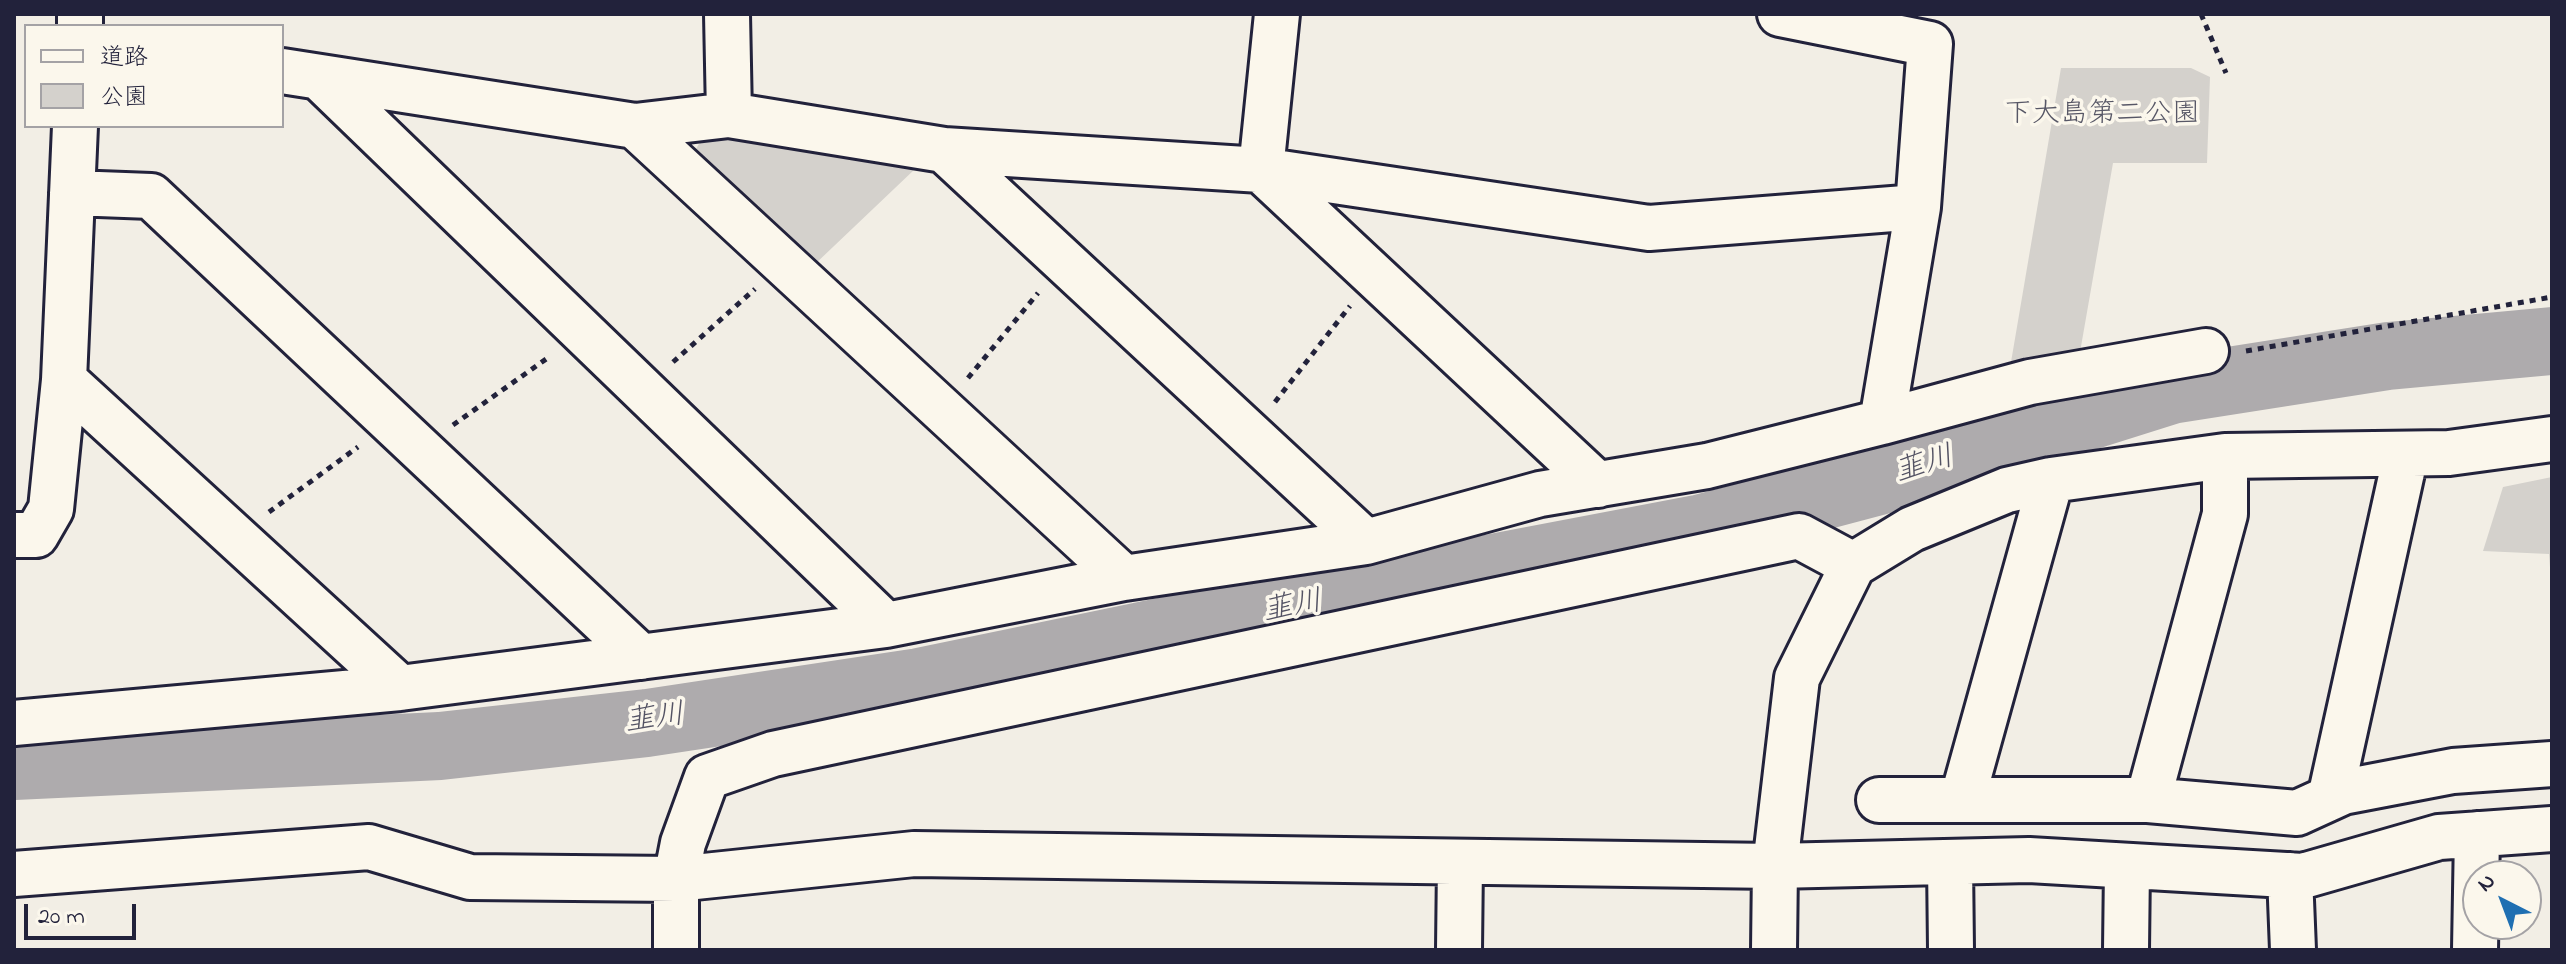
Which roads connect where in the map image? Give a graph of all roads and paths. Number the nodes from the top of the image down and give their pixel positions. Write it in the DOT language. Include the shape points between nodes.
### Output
graph roads {
  1 [pos="727,14"];
  2 [pos="1277,14"];
  3 [pos="1780,14"];
  4 [pos="2201,14"];
  5 [pos="2226,73"];
  6 [pos="301,75"];
  7 [pos="729,115"];
  8 [pos="635,126"];
  9 [pos="75,128"];
  10 [pos="944,150"];
  11 [pos="1261,170"];
  12 [pos="72,193"];
  13 [pos="1918,207"];
  14 [pos="1064,261"];
  15 [pos="783,264"];
  16 [pos="1374,275"];
  17 [pos="2552,297"];
  18 [pos="584,332"];
  19 [pos="2206,351"];
  20 [pos="64,380"];
  21 [pos="642,389"];
  22 [pos="942,409"];
  23 [pos="1882,422"];
  24 [pos="1250,434"];
  25 [pos="406,436"];
  26 [pos="2552,439"];
  27 [pos="2406,454"];
  28 [pos="2225,456"];
  29 [pos="2051,480"];
  30 [pos="1598,485"];
  31 [pos="14,535"];
  32 [pos="233,539"];
  33 [pos="1366,542"];
  34 [pos="1853,565"];
  35 [pos="1124,578"];
  36 [pos="886,625"];
  37 [pos="641,657"];
  38 [pos="400,688"];
  39 [pos="14,723"];
  40 [pos="2552,764"];
  41 [pos="1963,797"];
  42 [pos="2330,798"];
  43 [pos="1879,800"];
  44 [pos="2148,800"];
  45 [pos="2552,829"];
  46 [pos="2477,834"];
  47 [pos="1460,862"];
  48 [pos="1950,862"];
  49 [pos="1775,866"];
  50 [pos="2127,866"];
  51 [pos="14,874"];
  52 [pos="2290,875"];
  53 [pos="676,879"];
  54 [pos="676,950"];
  55 [pos="1459,950"];
  56 [pos="1774,950"];
  57 [pos="1951,950"];
  58 [pos="2126,950"];
  59 [pos="2293,950"];
  60 [pos="2475,950"];
  1 -- 7 [label="street"];
  2 -- 11 [label="street"];
  3 -- 13 [label="street" via="1930,44"];
  4 -- 5 [label="path"];
  6 -- 8 [label="street"];
  6 -- 18 [label="street"];
  7 -- 8 [label="street"];
  7 -- 10 [label="street"];
  8 -- 15 [label="street"];
  9 -- 12 [label="street"];
  10 -- 11 [label="street"];
  10 -- 14 [label="street"];
  11 -- 13 [label="street" via="1649,228"];
  11 -- 16 [label="street"];
  12 -- 20 [label="street"];
  12 -- 25 [label="street" via="151,196"];
  13 -- 23 [label="street"];
  14 -- 22 [label="path"];
  14 -- 24 [label="street"];
  15 -- 21 [label="path"];
  15 -- 22 [label="street"];
  16 -- 24 [label="path"];
  16 -- 30 [label="street"];
  17 -- 19 [label="path" via="2225,355"];
  18 -- 21 [label="street"];
  18 -- 25 [label="path"];
  19 -- 23 [label="street" via="2030,382"];
  20 -- 31 [label="street" via="51,509 36,535"];
  20 -- 32 [label="street"];
  21 -- 36 [label="street"];
  22 -- 35 [label="street"];
  23 -- 30 [label="street" via="1707,466"];
  24 -- 33 [label="street"];
  25 -- 32 [label="path"];
  25 -- 37 [label="street"];
  26 -- 27 [label="street"];
  27 -- 28 [label="street"];
  27 -- 42 [label="street"];
  28 -- 29 [label="street"];
  28 -- 44 [label="street" via="2225,514"];
  29 -- 34 [label="street" via="2007,490 1912,529"];
  29 -- 41 [label="street"];
  30 -- 33 [label="street" via="1540,494"];
  32 -- 38 [label="street"];
  33 -- 35 [label="street"];
  34 -- 49 [label="street" via="1797,678"];
  34 -- 53 [label="street" via="1799,536 773,754 707,777"];
  35 -- 36 [label="street"];
  36 -- 37 [label="street"];
  37 -- 38 [label="street"];
  38 -- 39 [label="street"];
  40 -- 42 [label="street" via="2453,771"];
  41 -- 43 [label="street"];
  41 -- 44 [label="street"];
  42 -- 44 [label="street" via="2297,813"];
  45 -- 46 [label="street"];
  46 -- 52 [label="street" via="2439,837 2303,876"];
  46 -- 60 [label="street"];
  47 -- 49 [label="street"];
  47 -- 53 [label="street" via="914,854"];
  47 -- 55 [label="street"];
  48 -- 49 [label="street"];
  48 -- 50 [label="street"];
  48 -- 57 [label="street"];
  49 -- 56 [label="street"];
  50 -- 52 [label="street"];
  50 -- 58 [label="street"];
  51 -- 53 [label="street" via="369,847 470,877"];
  52 -- 59 [label="street"];
  53 -- 54 [label="street"];
}
